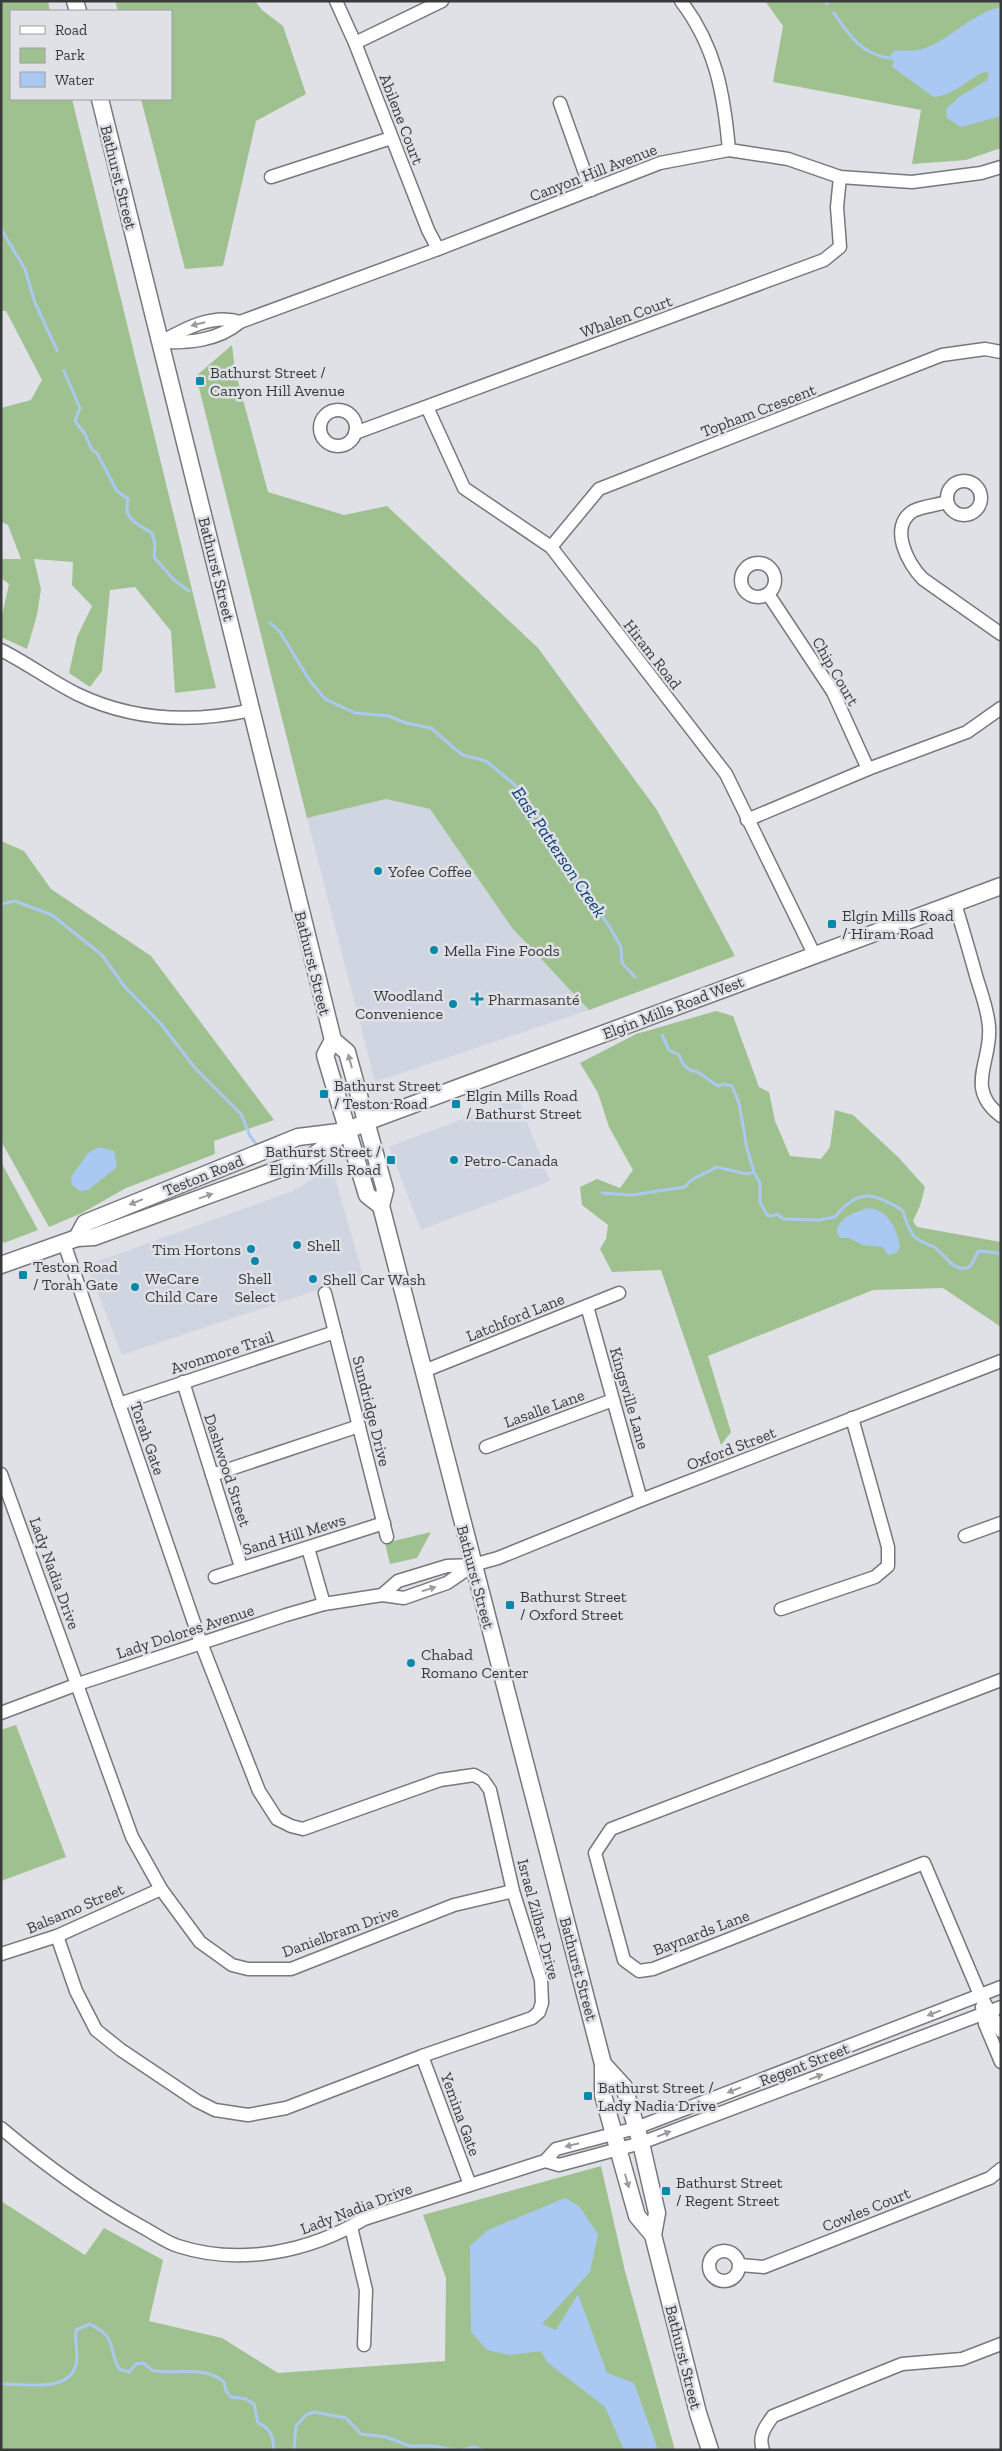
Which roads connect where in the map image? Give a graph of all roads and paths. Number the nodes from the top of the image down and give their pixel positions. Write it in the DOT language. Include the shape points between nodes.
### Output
graph roads {
  1 [pos="336,1"];
  2 [pos="442,1"];
  3 [pos="681,1"];
  4 [pos="355,43"];
  5 [pos="100,100"];
  6 [pos="560,103"];
  7 [pos="391,138"];
  8 [pos="729,150"];
  9 [pos="1001,167"];
  10 [pos="271,177"];
  11 [pos="840,177"];
  12 [pos="592,190"];
  13 [pos="438,249"];
  14 [pos="160,342"];
  15 [pos="1001,352"];
  16 [pos="428,407"];
  17 [pos="355,433"];
  18 [pos="947,502"];
  19 [pos="551,547"];
  20 [pos="768,594"];
  21 [pos="1001,634"];
  22 [pos="1,650"];
  23 [pos="1001,708"];
  24 [pos="252,710"];
  25 [pos="868,769"];
  26 [pos="747,820"];
  27 [pos="1001,886"];
  28 [pos="955,904"];
  29 [pos="814,954"];
  30 [pos="333,1040"];
  31 [pos="1001,1116"];
  32 [pos="366,1122"];
  33 [pos="347,1131"];
  34 [pos="381,1206"];
  35 [pos="70,1241"];
  36 [pos="1,1265"];
  37 [pos="325,1293"];
  38 [pos="619,1294"];
  39 [pos="587,1306"];
  40 [pos="335,1332"];
  41 [pos="1001,1361"];
  42 [pos="424,1371"];
  43 [pos="183,1382"];
  44 [pos="613,1400"];
  45 [pos="119,1404"];
  46 [pos="852,1418"];
  47 [pos="360,1426"];
  48 [pos="486,1446"];
  49 [pos="1,1474"];
  50 [pos="212,1475"];
  51 [pos="642,1500"];
  52 [pos="384,1523"];
  53 [pos="1001,1523"];
  54 [pos="965,1536"];
  55 [pos="387,1537"];
  56 [pos="308,1548"];
  57 [pos="473,1565"];
  58 [pos="241,1567"];
  59 [pos="215,1577"];
  60 [pos="324,1604"];
  61 [pos="781,1609"];
  62 [pos="201,1643"];
  63 [pos="1001,1680"];
  64 [pos="78,1684"];
  65 [pos="1,1713"];
  66 [pos="161,1889"];
  67 [pos="513,1891"];
  68 [pos="57,1936"];
  69 [pos="1,1954"];
  70 [pos="1001,1987"];
  71 [pos="980,1995"];
  72 [pos="991,2011"];
  73 [pos="1001,2031"];
  74 [pos="422,2056"];
  75 [pos="1001,2062"];
  76 [pos="603,2064"];
  77 [pos="1,2128"];
  78 [pos="639,2136"];
  79 [pos="616,2142"];
  80 [pos="1001,2169"];
  81 [pos="470,2185"];
  82 [pos="350,2227"];
  83 [pos="653,2235"];
  84 [pos="740,2265"];
  85 [pos="1001,2344"];
  86 [pos="364,2345"];
  87 [pos="710,2450"];
  88 [pos="763,2450"];
  1 -- 4 [label="street, Abilene Court"];
  2 -- 4 [label="street"];
  3 -- 8 [label="street" via="694,19 720,80"];
  4 -- 7 [label="street, Abilene Court"];
  5 -- 14 [label="main road, Bathurst Street"];
  6 -- 12 [label="street"];
  7 -- 10 [label="street"];
  7 -- 13 [label="street, Abilene Court"];
  8 -- 11 [label="street, Canyon Hill Avenue" via="788,159"];
  8 -- 12 [label="street, Canyon Hill Avenue" via="660,163"];
  9 -- 11 [label="street, Canyon Hill Avenue" via="981,173 912,182"];
  11 -- 16 [label="street, Whalen Court" via="837,208 840,247 824,260"];
  12 -- 13 [label="street, Canyon Hill Avenue"];
  13 -- 14 [label="street, Canyon Hill Avenue" via="240,322 229,331 188,343"];
  14 -- 24 [label="main road, Bathurst Street"];
  15 -- 19 [label="street, Topham Crescent" via="985,349 942,355 599,489"];
  16 -- 17 [label="street, Whalen Court"];
  16 -- 19 [label="street, Hiram Road" via="464,488"];
  18 -- 21 [label="street" via="914,511 906,518 902,530 905,556 923,579"];
  19 -- 26 [label="street, Hiram Road" via="726,774"];
  20 -- 25 [label="street, Chip Court" via="833,692"];
  22 -- 24 [label="street" via="99,704 135,714 174,719 217,717"];
  23 -- 25 [label="street" via="967,732"];
  24 -- 30 [label="main road, Bathurst Street"];
  25 -- 26 [label="street"];
  26 -- 29 [label="street, Hiram Road"];
  27 -- 28 [label="main road, Elgin Mills Road West"];
  28 -- 29 [label="main road, Elgin Mills Road West"];
  28 -- 31 [label="street" via="988,1016 990,1043 980,1083 983,1095"];
  29 -- 32 [label="main road, Elgin Mills Road West"];
  32 -- 30 [label="main road, Bathurst Street, one-way" via="347,1052"];
  30 -- 33 [label="main road, Bathurst Street" via="326,1055"];
  32 -- 33 [label="main road, Elgin Mills Road West"];
  32 -- 34 [label="main road, Bathurst Street" via="385,1190"];
  33 -- 34 [label="main road, Bathurst Street" via="367,1196"];
  35 -- 33 [label="main road, Teston Road, one-way" via="94,1237 310,1158"];
  33 -- 35 [label="main road, Teston Road, one-way" via="298,1136 84,1224"];
  34 -- 42 [label="main road, Bathurst Street"];
  35 -- 36 [label="main road, Teston Road"];
  35 -- 45 [label="street, Torah Gate"];
  37 -- 40 [label="street, Sundridge Drive"];
  38 -- 39 [label="street, Latchford Lane"];
  39 -- 42 [label="street, Latchford Lane"];
  39 -- 44 [label="street, Kingsville Lane"];
  40 -- 43 [label="street, Avonmore Trail"];
  40 -- 47 [label="street, Sundridge Drive"];
  41 -- 46 [label="street, Oxford Street"];
  42 -- 57 [label="main road, Bathurst Street"];
  43 -- 45 [label="street, Avonmore Trail"];
  43 -- 50 [label="street, Dashwood Street"];
  44 -- 48 [label="street, Lasalle Lane"];
  44 -- 51 [label="street, Kingsville Lane"];
  45 -- 62 [label="street, Torah Gate"];
  46 -- 51 [label="street, Oxford Street"];
  46 -- 61 [label="street" via="888,1547 888,1566 875,1577"];
  47 -- 50 [label="street"];
  47 -- 52 [label="street, Sundridge Drive"];
  49 -- 64 [label="street, Lady Nadia Drive"];
  50 -- 58 [label="street, Dashwood Street"];
  51 -- 57 [label="street, Oxford Street" via="501,1557"];
  52 -- 55 [label="street, Sundridge Drive"];
  52 -- 56 [label="street, Sand Hill Mews"];
  53 -- 54 [label="street"];
  56 -- 58 [label="street, Sand Hill Mews"];
  56 -- 60 [label="street"];
  57 -- 60 [label="street, Lady Dolores Avenue" via="447,1583 404,1598 382,1595"];
  57 -- 76 [label="main road, Bathurst Street"];
  58 -- 59 [label="street, Sand Hill Mews"];
  60 -- 62 [label="street, Lady Dolores Avenue"];
  62 -- 64 [label="street, Lady Dolores Avenue"];
  62 -- 67 [label="street, Israel Zilbar Drive" via="259,1791 277,1819 303,1829 440,1780 474,1776 483,1780 490,1790"];
  63 -- 71 [label="street, Baynards Lane" via="611,1829 595,1853 624,1960 638,1971 653,1969 924,1863"];
  64 -- 65 [label="street, Lady Dolores Avenue"];
  64 -- 66 [label="street, Danielbram Drive" via="132,1837"];
  66 -- 67 [label="street, Danielbram Drive" via="200,1942 219,1957 248,1969 274,1970 291,1969 454,1905"];
  66 -- 68 [label="street, Balsamo Street"];
  67 -- 74 [label="street, Israel Zilbar Drive" via="541,1980 539,2012 532,2018"];
  68 -- 69 [label="street, Balsamo Street"];
  68 -- 74 [label="street, Israel Zilbar Drive" via="76,1991 96,2030 128,2056 197,2102 215,2110 248,2115 286,2108"];
  70 -- 71 [label="street, Regent Street"];
  71 -- 72 [label="street"];
  71 -- 78 [label="street, Regent Street, one-way"];
  72 -- 73 [label="street"];
  72 -- 75 [label="street"];
  78 -- 72 [label="street, Regent Street, one-way"];
  74 -- 81 [label="street, Yemina Gate"];
  76 -- 78 [label="main road, Bathurst Street" via="624,2087"];
  76 -- 79 [label="main road, Bathurst Street" via="602,2095"];
  77 -- 82 [label="street, Lady Nadia Drive" via="118,2214 177,2245 217,2254 250,2256 309,2244"];
  78 -- 79 [label="street, Regent Street"];
  78 -- 83 [label="main road, Bathurst Street" via="657,2213"];
  79 -- 81 [label="street, Lady Nadia Drive" via="556,2149 545,2161"];
  79 -- 83 [label="main road, Bathurst Street, one-way" via="637,2216"];
  80 -- 84 [label="street, Cowles Court" via="990,2178 764,2267"];
  81 -- 82 [label="street, Lady Nadia Drive" via="364,2218"];
  82 -- 86 [label="street" via="366,2290"];
  83 -- 87 [label="main road, Bathurst Street"];
  85 -- 88 [label="street" via="962,2358 902,2364 773,2416 764,2428 760,2442"];
}
